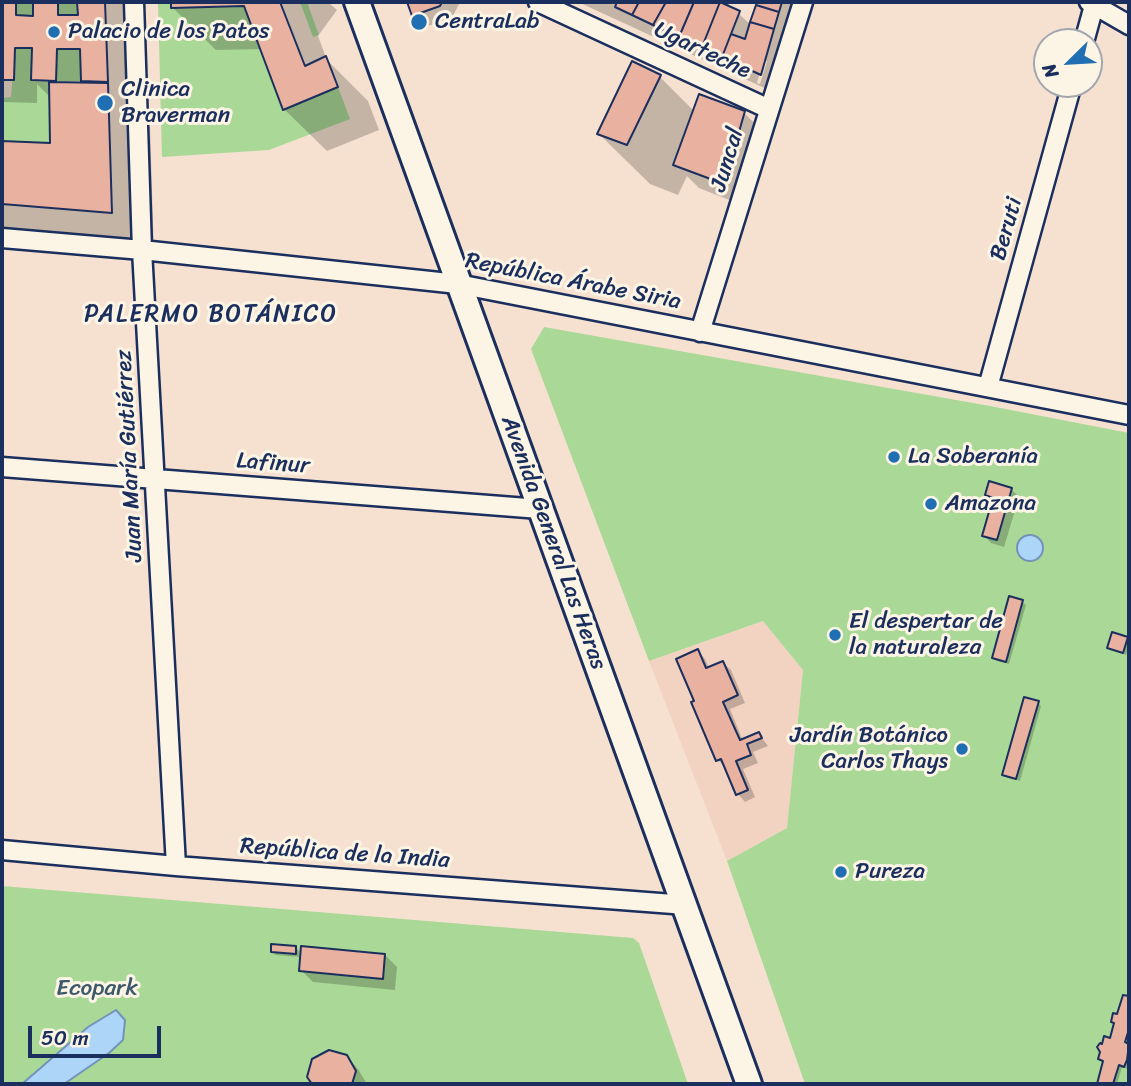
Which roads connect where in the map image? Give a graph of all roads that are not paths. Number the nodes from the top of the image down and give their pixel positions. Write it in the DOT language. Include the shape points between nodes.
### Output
graph roads {
  1 [pos="134,2"];
  2 [pos="357,2"];
  3 [pos="538,2"];
  4 [pos="803,2"];
  5 [pos="1093,3"];
  6 [pos="1129,25"];
  7 [pos="1087,28"];
  8 [pos="1068,98"];
  9 [pos="769,109"];
  10 [pos="2,238"];
  11 [pos="142,250"];
  12 [pos="458,284"];
  13 [pos="700,332"];
  14 [pos="988,387"];
  15 [pos="1129,415"];
  16 [pos="2,467"];
  17 [pos="156,480"];
  18 [pos="541,509"];
  19 [pos="2,850"];
  20 [pos="176,866"];
  21 [pos="686,905"];
  22 [pos="749,1084"];
  1 -- 11 [label="street, Juan María Gutiérrez"];
  2 -- 12 [label="main road, Avenida General Las Heras"];
  3 -- 9 [label="street, Ugarteche"];
  4 -- 9 [label="street, Juncal"];
  5 -- 6 [label="street"];
  5 -- 7 [label="street"];
  8 -- 14 [label="street, Beruti"];
  9 -- 13 [label="street, Juncal"];
  10 -- 11 [label="street, República Árabe Siria"];
  11 -- 12 [label="street, República Árabe Siria"];
  11 -- 17 [label="street, Juan María Gutiérrez"];
  12 -- 13 [label="street, República Árabe Siria"];
  12 -- 18 [label="main road, Avenida General Las Heras"];
  13 -- 14 [label="street, República Árabe Siria"];
  14 -- 15 [label="street, República Árabe Siria"];
  16 -- 17 [label="street, Lafinur"];
  17 -- 18 [label="street, Lafinur"];
  17 -- 20 [label="street, Juan María Gutiérrez"];
  18 -- 21 [label="main road, Avenida General Las Heras"];
  19 -- 20 [label="street, República de la India"];
  20 -- 21 [label="street, República de la India"];
  21 -- 22 [label="main road, Avenida General Las Heras"];
}
